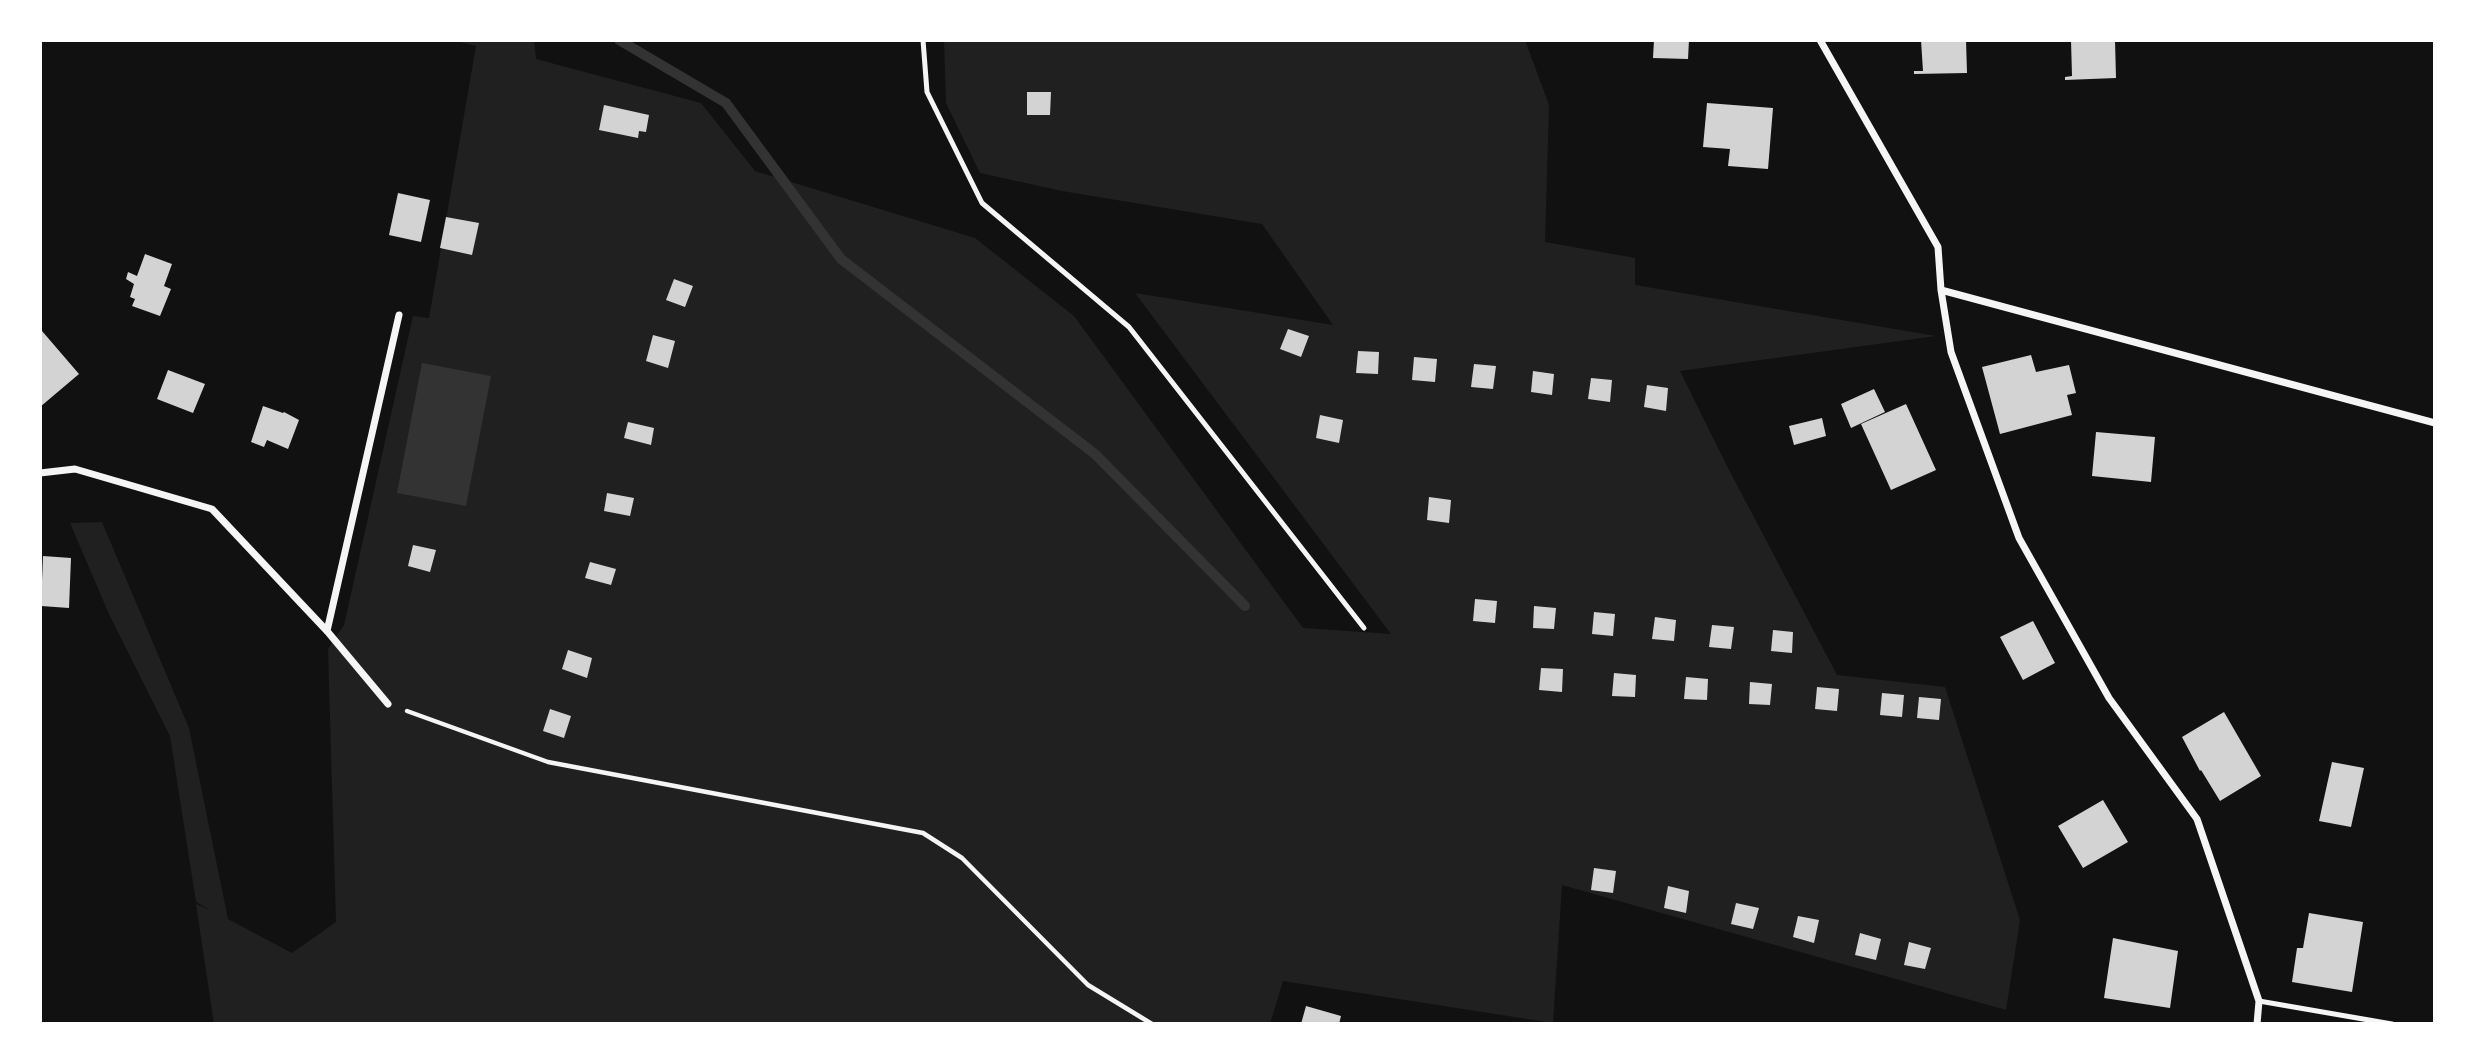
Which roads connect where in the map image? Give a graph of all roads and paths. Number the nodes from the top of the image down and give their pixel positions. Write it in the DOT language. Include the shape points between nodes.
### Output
graph roads {
  1 [pos="923,40"];
  2 [pos="1820,40"];
  3 [pos="1941,290"];
  4 [pos="399,315"];
  5 [pos="2435,423"];
  6 [pos="40,473"];
  7 [pos="1364,628"];
  8 [pos="327,631"];
  9 [pos="388,704"];
  10 [pos="2259,1000"];
  11 [pos="1152,1024"];
  12 [pos="2257,1024"];
  13 [pos="2392,1024"];
  1 -- 7 [label="lane" via="927,92 982,203 1129,327"];
  2 -- 3 [label="street" via="1938,247"];
  3 -- 5 [label="street"];
  3 -- 10 [label="street" via="1951,352 2019,538 2109,698 2197,819"];
  4 -- 8 [label="street"];
  6 -- 8 [label="street" via="75,469 212,509"];
  8 -- 9 [label="street"];
  9 -- 11 [label="path" via="548,762 923,832 962,858 1088,985"];
  10 -- 12 [label="street"];
  10 -- 13 [label="lane"];
}
